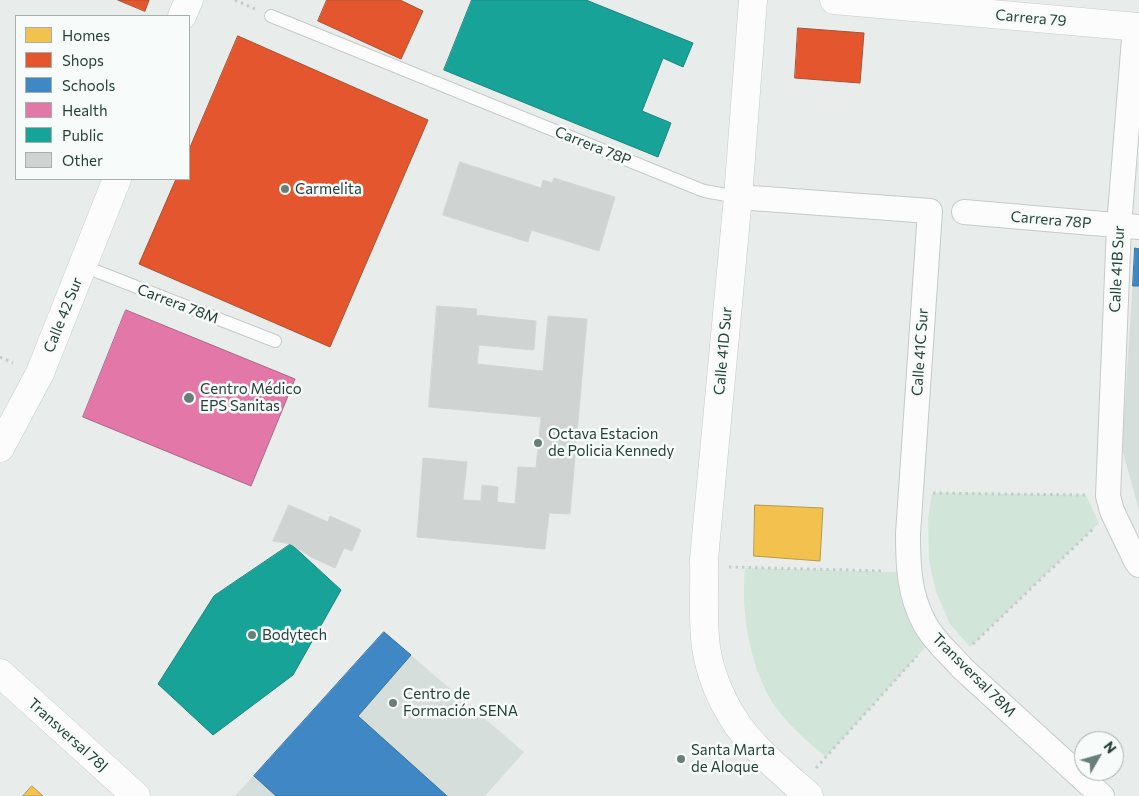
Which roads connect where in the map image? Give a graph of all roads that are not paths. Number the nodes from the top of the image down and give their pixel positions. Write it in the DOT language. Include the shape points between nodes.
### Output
graph roads {
  1 [pos="189,0"];
  2 [pos="753,0"];
  3 [pos="834,0"];
  4 [pos="182,15"];
  5 [pos="271,16"];
  6 [pos="1137,27"];
  7 [pos="118,180"];
  8 [pos="738,197"];
  9 [pos="930,212"];
  10 [pos="964,212"];
  11 [pos="1129,226"];
  12 [pos="82,266"];
  13 [pos="274,341"];
  14 [pos="0,448"];
  15 [pos="911,493"];
  16 [pos="1139,565"];
  17 [pos="0,673"];
  18 [pos="804,791"];
  19 [pos="136,796"];
  20 [pos="1102,796"];
  1 -- 4 [label="street"];
  2 -- 8 [label="street, Calle 41D Sur"];
  3 -- 6 [label="street, Carrera 79"];
  5 -- 8 [label="lane, Carrera 78P" via="704,191"];
  6 -- 11 [label="street, Calle 41B Sur"];
  7 -- 12 [label="street, Calle 42 Sur"];
  8 -- 9 [label="street, Carrera 78P"];
  8 -- 18 [label="street, Calle 41D Sur" via="704,566 706,649 724,700 739,727 754,746"];
  9 -- 15 [label="street, Calle 41C Sur"];
  10 -- 11 [label="street, Carrera 78P"];
  11 -- 16 [label="street, Calle 41B Sur" via="1110,504"];
  12 -- 13 [label="lane, Carrera 78M"];
  12 -- 14 [label="street, Calle 42 Sur" via="40,373"];
  15 -- 20 [label="street, Transversal 78M" via="908,572 914,600 925,625 955,660"];
  17 -- 19 [label="street, Transversal 78J"];
}
